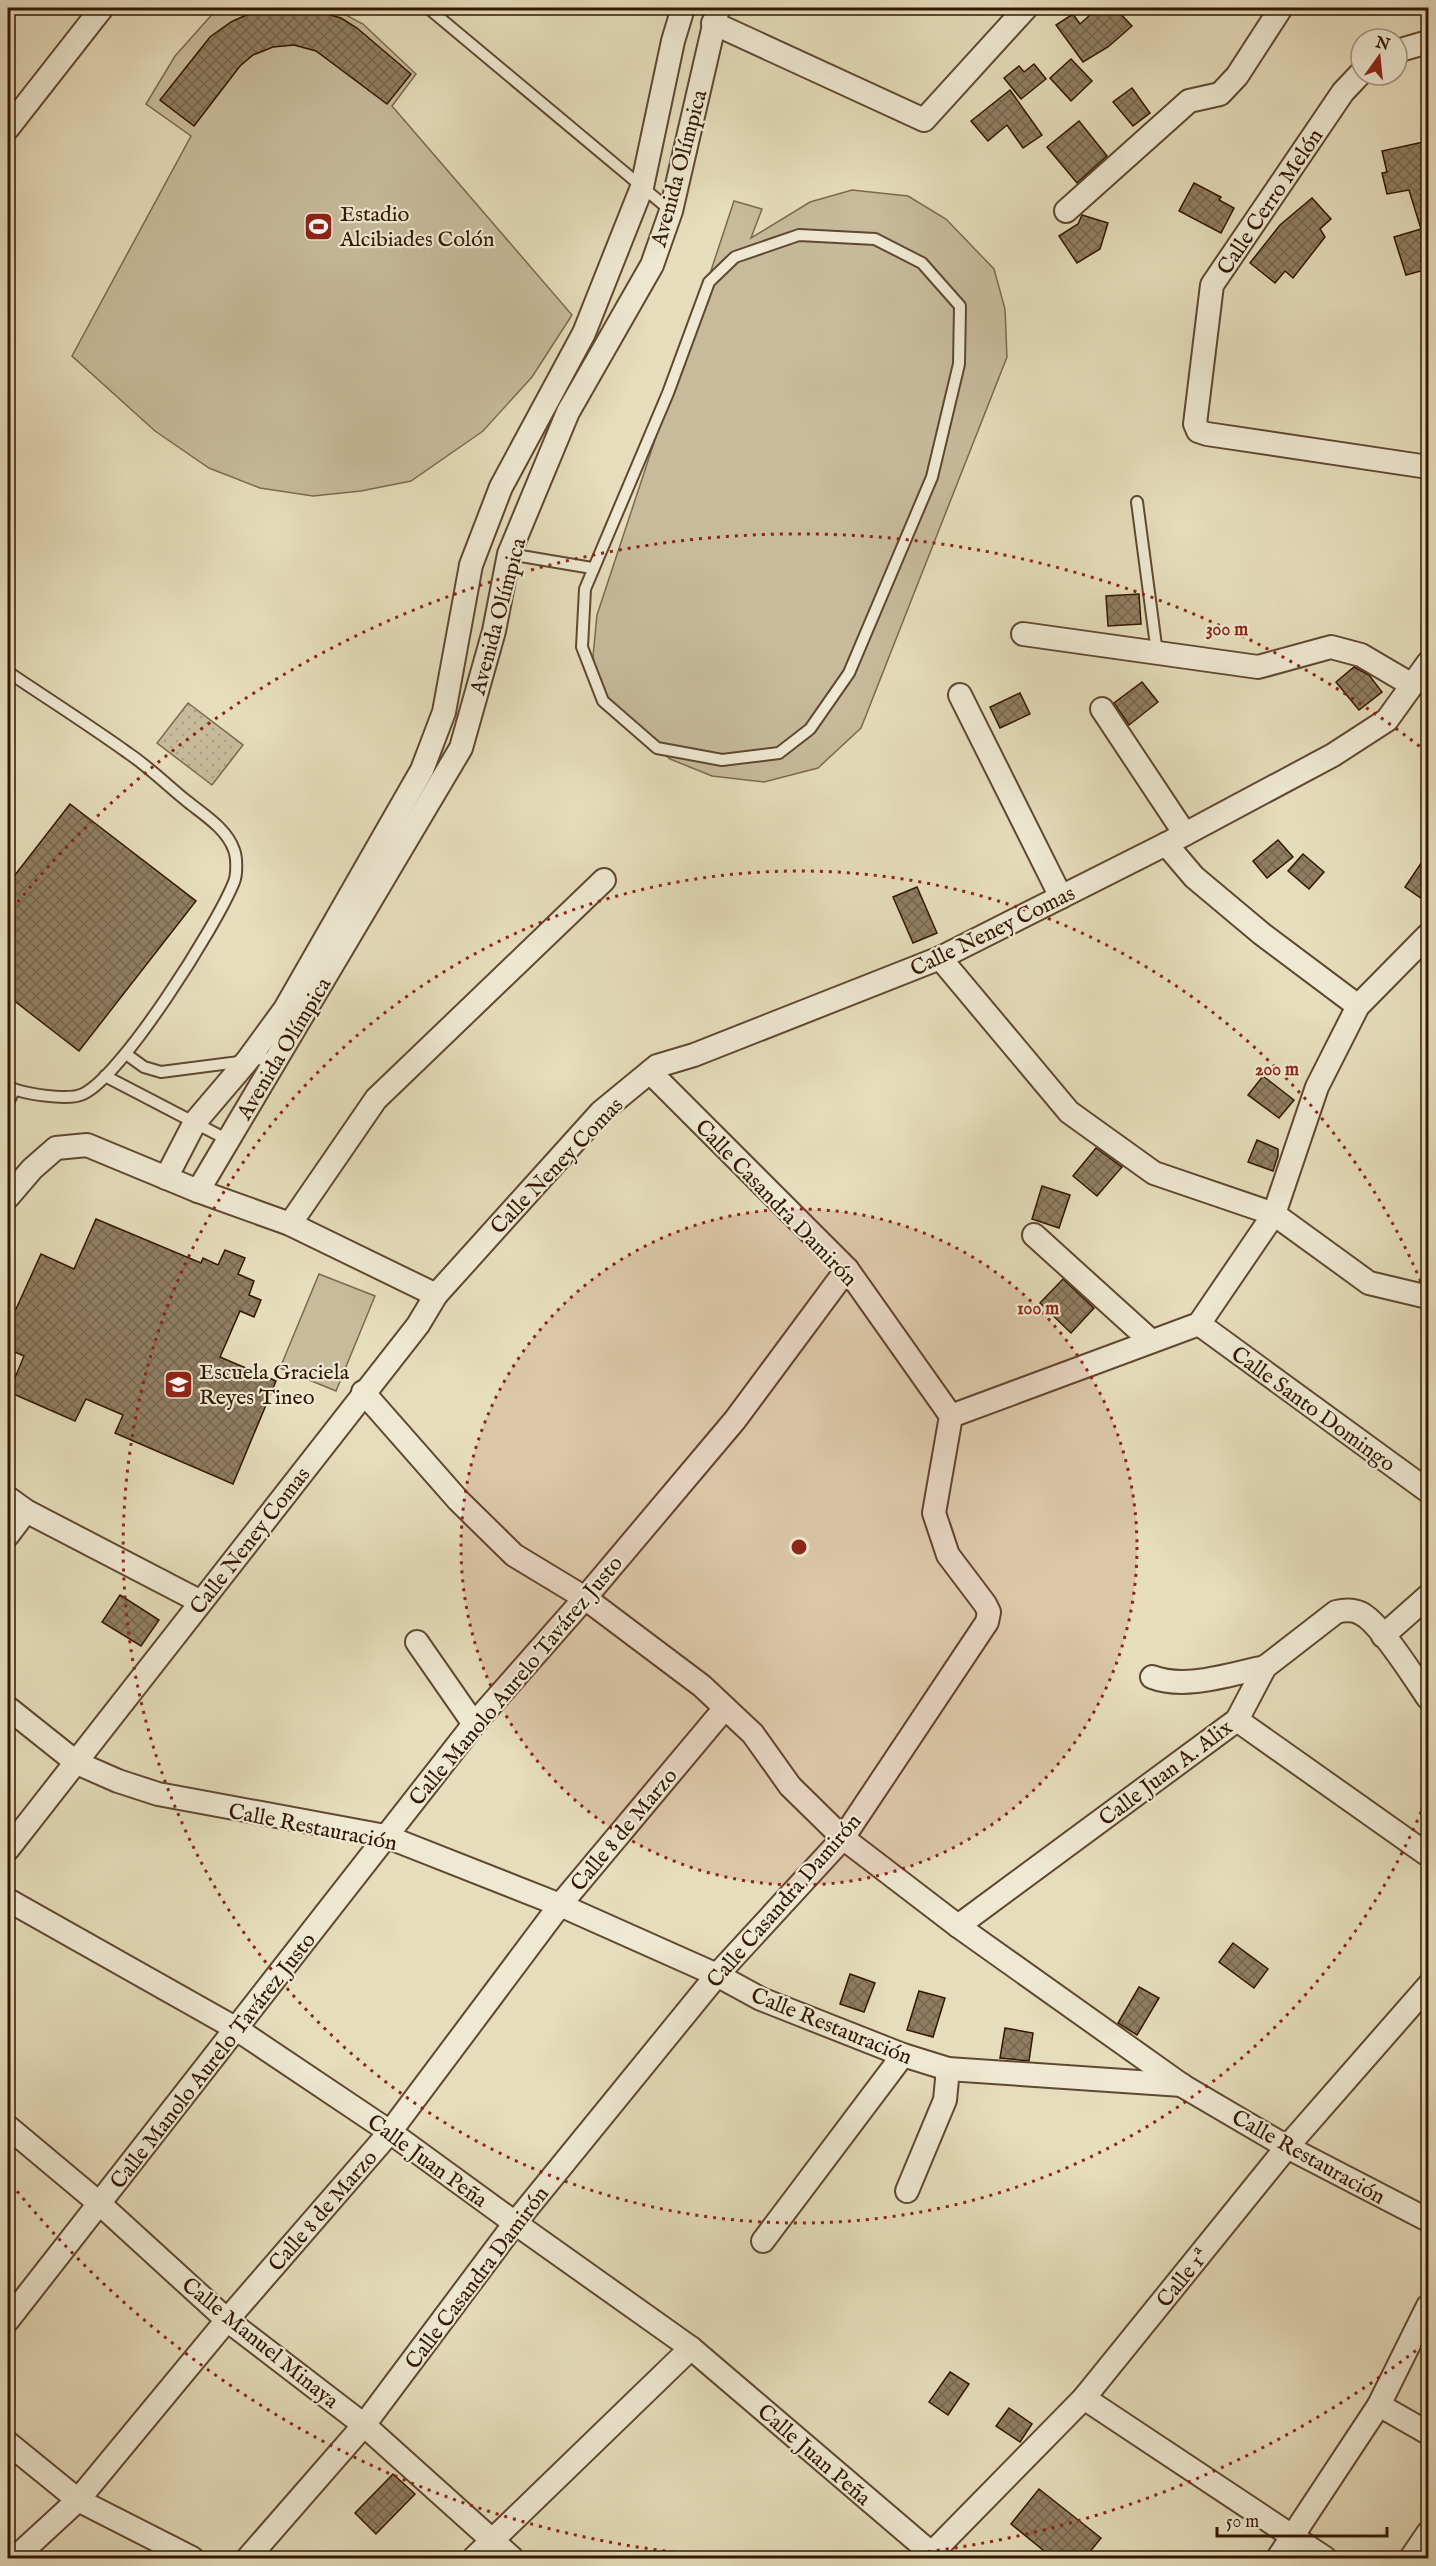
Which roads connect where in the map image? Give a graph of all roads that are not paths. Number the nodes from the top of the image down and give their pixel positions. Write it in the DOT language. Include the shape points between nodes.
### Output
graph roads {
  1 [pos="102,8"];
  2 [pos="428,8"];
  3 [pos="683,8"];
  4 [pos="1026,8"];
  5 [pos="1281,8"];
  6 [pos="716,15"];
  7 [pos="1428,45"];
  8 [pos="1409,49"];
  9 [pos="1349,86"];
  10 [pos="8,128"];
  11 [pos="642,187"];
  12 [pos="671,211"];
  13 [pos="1066,211"];
  14 [pos="1428,467"];
  15 [pos="1137,502"];
  16 [pos="509,554"];
  17 [pos="592,568"];
  18 [pos="1023,634"];
  19 [pos="1157,653"];
  20 [pos="1428,663"];
  21 [pos="8,672"];
  22 [pos="1412,685"];
  23 [pos="960,695"];
  24 [pos="1102,709"];
  25 [pos="1176,839"];
  26 [pos="604,880"];
  27 [pos="1061,897"];
  28 [pos="1428,935"];
  29 [pos="940,958"];
  30 [pos="1358,1006"];
  31 [pos="126,1054"];
  32 [pos="278,1057"];
  33 [pos="247,1061"];
  34 [pos="650,1072"];
  35 [pos="105,1076"];
  36 [pos="11,1088"];
  37 [pos="8,1103"];
  38 [pos="195,1122"];
  39 [pos="228,1140"];
  40 [pos="166,1178"];
  41 [pos="198,1191"];
  42 [pos="8,1197"];
  43 [pos="1274,1214"];
  44 [pos="290,1224"];
  45 [pos="1034,1235"];
  46 [pos="847,1269"];
  47 [pos="436,1294"];
  48 [pos="1428,1297"];
  49 [pos="1199,1324"];
  50 [pos="1151,1341"];
  51 [pos="363,1392"];
  52 [pos="951,1416"];
  53 [pos="1428,1491"];
  54 [pos="8,1498"];
  55 [pos="26,1511"];
  56 [pos="8,1535"];
  57 [pos="1428,1596"];
  58 [pos="585,1598"];
  59 [pos="201,1602"];
  60 [pos="1383,1636"];
  61 [pos="417,1642"];
  62 [pos="1265,1667"];
  63 [pos="1152,1677"];
  64 [pos="1428,1698"];
  65 [pos="8,1708"];
  66 [pos="725,1708"];
  67 [pos="1237,1720"];
  68 [pos="474,1724"];
  69 [pos="77,1763"];
  70 [pos="385,1836"];
  71 [pos="843,1838"];
  72 [pos="8,1849"];
  73 [pos="1428,1855"];
  74 [pos="8,1900"];
  75 [pos="560,1905"];
  76 [pos="958,1926"];
  77 [pos="717,1975"];
  78 [pos="1428,1986"];
  79 [pos="235,2028"];
  80 [pos="903,2055"];
  81 [pos="948,2069"];
  82 [pos="1183,2085"];
  83 [pos="8,2127"];
  84 [pos="390,2132"];
  85 [pos="1287,2147"];
  86 [pos="907,2192"];
  87 [pos="100,2204"];
  88 [pos="1428,2220"];
  89 [pos="515,2223"];
  90 [pos="763,2241"];
  91 [pos="1428,2306"];
  92 [pos="8,2320"];
  93 [pos="227,2320"];
  94 [pos="691,2348"];
  95 [pos="1084,2398"];
  96 [pos="1379,2405"];
  97 [pos="364,2425"];
  98 [pos="1428,2433"];
  99 [pos="8,2443"];
  100 [pos="78,2500"];
  101 [pos="1428,2534"];
  102 [pos="1293,2537"];
  103 [pos="491,2541"];
  104 [pos="929,2556"];
  105 [pos="15,2559"];
  106 [pos="192,2559"];
  107 [pos="248,2559"];
  108 [pos="474,2559"];
  109 [pos="512,2559"];
  110 [pos="1278,2559"];
  111 [pos="1325,2559"];
  112 [pos="1412,2559"];
  1 -- 10 [label="street"];
  2 -- 11 [label="lane"];
  3 -- 11 [label="street"];
  4 -- 6 [label="street" via="924,120"];
  5 -- 13 [label="street" via="1237,76 1220,94 1189,101"];
  6 -- 12 [label="street, Avenida Olímpica"];
  7 -- 8 [label="street"];
  9 -- 14 [label="street, Calle Cerro Melón" via="1212,285 1195,423 1206,434"];
  11 -- 12 [label="lane"];
  11 -- 33 [label="street" via="584,333 501,487 471,565 444,712 422,770 285,1009"];
  12 -- 16 [label="street, Avenida Olímpica" via="652,265 568,412"];
  15 -- 19 [label="lane"];
  16 -- 17 [label="lane"];
  16 -- 32 [label="street, Avenida Olímpica" via="494,631 461,748"];
  17 -- 17 [label="lane" via="663,404 709,282 735,257 799,235 875,239 922,263 960,306 959,364 932,477 849,673 810,729 779,753 722,760 657,748 603,701 582,647 585,589"];
  18 -- 19 [label="street"];
  19 -- 22 [label="street" via="1258,667 1331,647 1361,655"];
  20 -- 22 [label="street, Calle Neney Comas"];
  21 -- 31 [label="lane" via="130,754 222,830 235,851 235,879 217,917"];
  22 -- 25 [label="street, Calle Neney Comas" via="1387,720"];
  23 -- 27 [label="street"];
  24 -- 25 [label="street"];
  25 -- 27 [label="street, Calle Neney Comas"];
  25 -- 30 [label="street" via="1194,877"];
  26 -- 44 [label="street" via="376,1098"];
  27 -- 29 [label="street, Calle Neney Comas"];
  28 -- 30 [label="street"];
  29 -- 34 [label="street, Calle Neney Comas" via="657,1066"];
  29 -- 43 [label="street" via="1068,1112 1154,1173"];
  30 -- 43 [label="street" via="1317,1087"];
  31 -- 33 [label="lane" via="144,1067 161,1072"];
  31 -- 35 [label="lane"];
  32 -- 33 [label="lane"];
  32 -- 39 [label="street, Avenida Olímpica"];
  33 -- 38 [label="street"];
  34 -- 46 [label="street, Calle Casandra Damirón"];
  34 -- 47 [label="street, Calle Neney Comas" via="601,1112"];
  35 -- 36 [label="lane" via="82,1095 45,1096"];
  35 -- 38 [label="lane"];
  36 -- 37 [label="lane"];
  38 -- 39 [label="lane"];
  38 -- 40 [label="street"];
  39 -- 41 [label="street, Avenida Olímpica"];
  40 -- 41 [label="street"];
  40 -- 42 [label="street" via="87,1145 56,1148"];
  41 -- 44 [label="street"];
  43 -- 48 [label="street" via="1369,1283"];
  43 -- 49 [label="street"];
  44 -- 47 [label="street"];
  45 -- 50 [label="street"];
  46 -- 52 [label="street, Calle Casandra Damirón"];
  46 -- 58 [label="street, Calle Manolo Aurelo Tavárez Justo" via="735,1420"];
  47 -- 51 [label="street, Calle Neney Comas" via="418,1325"];
  49 -- 50 [label="street"];
  49 -- 53 [label="street, Calle Santo Domingo"];
  50 -- 52 [label="street"];
  51 -- 58 [label="street" via="458,1500 514,1555"];
  51 -- 59 [label="street, Calle Neney Comas"];
  52 -- 71 [label="street, Calle Casandra Damirón" via="934,1513 948,1555 989,1612 987,1622"];
  54 -- 55 [label="street"];
  55 -- 56 [label="street"];
  55 -- 59 [label="street"];
  57 -- 60 [label="street"];
  58 -- 66 [label="street" via="702,1686"];
  58 -- 68 [label="street, Calle Manolo Aurelo Tavárez Justo"];
  59 -- 69 [label="street, Calle Neney Comas"];
  60 -- 62 [label="street, Calle Juan A. Alix" via="1359,1612 1336,1612"];
  60 -- 64 [label="street, Calle Juan A. Alix"];
  61 -- 68 [label="street"];
  62 -- 63 [label="street" via="1184,1682"];
  62 -- 67 [label="street, Calle Juan A. Alix"];
  65 -- 69 [label="street, Calle Restauración"];
  66 -- 71 [label="street" via="753,1734 790,1786"];
  66 -- 75 [label="street, Calle 8 de Marzo"];
  67 -- 73 [label="street"];
  67 -- 76 [label="street, Calle Juan A. Alix"];
  68 -- 70 [label="street, Calle Manolo Aurelo Tavárez Justo"];
  69 -- 70 [label="street, Calle Restauración" via="158,1794"];
  69 -- 72 [label="street, Calle Neney Comas"];
  70 -- 75 [label="street, Calle Restauración"];
  70 -- 79 [label="street, Calle Manolo Aurelo Tavárez Justo"];
  71 -- 76 [label="street"];
  71 -- 77 [label="street, Calle Casandra Damirón"];
  74 -- 79 [label="street, Calle Juan Peña"];
  75 -- 77 [label="street, Calle Restauración"];
  75 -- 84 [label="street, Calle 8 de Marzo"];
  76 -- 82 [label="street"];
  77 -- 80 [label="street, Calle Restauración" via="761,1999"];
  77 -- 89 [label="street, Calle Casandra Damirón"];
  78 -- 85 [label="street, Calle 1ª"];
  79 -- 84 [label="street, Calle Juan Peña"];
  79 -- 87 [label="street, Calle Manolo Aurelo Tavárez Justo"];
  80 -- 81 [label="street, Calle Restauración"];
  80 -- 90 [label="street"];
  81 -- 82 [label="street, Calle Restauración"];
  81 -- 86 [label="street" via="945,2100"];
  82 -- 85 [label="street, Calle Restauración"];
  83 -- 87 [label="street, Calle Manuel Minaya"];
  84 -- 89 [label="street, Calle Juan Peña"];
  84 -- 93 [label="street, Calle 8 de Marzo"];
  85 -- 88 [label="street, Calle Restauración"];
  85 -- 95 [label="street, Calle 1ª"];
  87 -- 92 [label="street, Calle Manolo Aurelo Tavárez Justo"];
  87 -- 93 [label="street, Calle Manuel Minaya"];
  89 -- 94 [label="street, Calle Juan Peña"];
  89 -- 97 [label="street, Calle Casandra Damirón"];
  91 -- 96 [label="street"];
  93 -- 97 [label="street, Calle Manuel Minaya"];
  93 -- 100 [label="street, Calle 8 de Marzo"];
  94 -- 103 [label="street"];
  94 -- 104 [label="street, Calle Juan Peña"];
  95 -- 102 [label="street"];
  95 -- 104 [label="street, Calle 1ª"];
  96 -- 98 [label="street"];
  96 -- 102 [label="street"];
  97 -- 103 [label="street, Calle Manuel Minaya"];
  97 -- 107 [label="street, Calle Casandra Damirón"];
  99 -- 100 [label="street"];
  100 -- 105 [label="street, Calle 8 de Marzo"];
  100 -- 106 [label="street"];
  101 -- 112 [label="street"];
  102 -- 110 [label="street"];
  102 -- 111 [label="street"];
  103 -- 108 [label="street"];
  103 -- 109 [label="street, Calle Manuel Minaya"];
}
